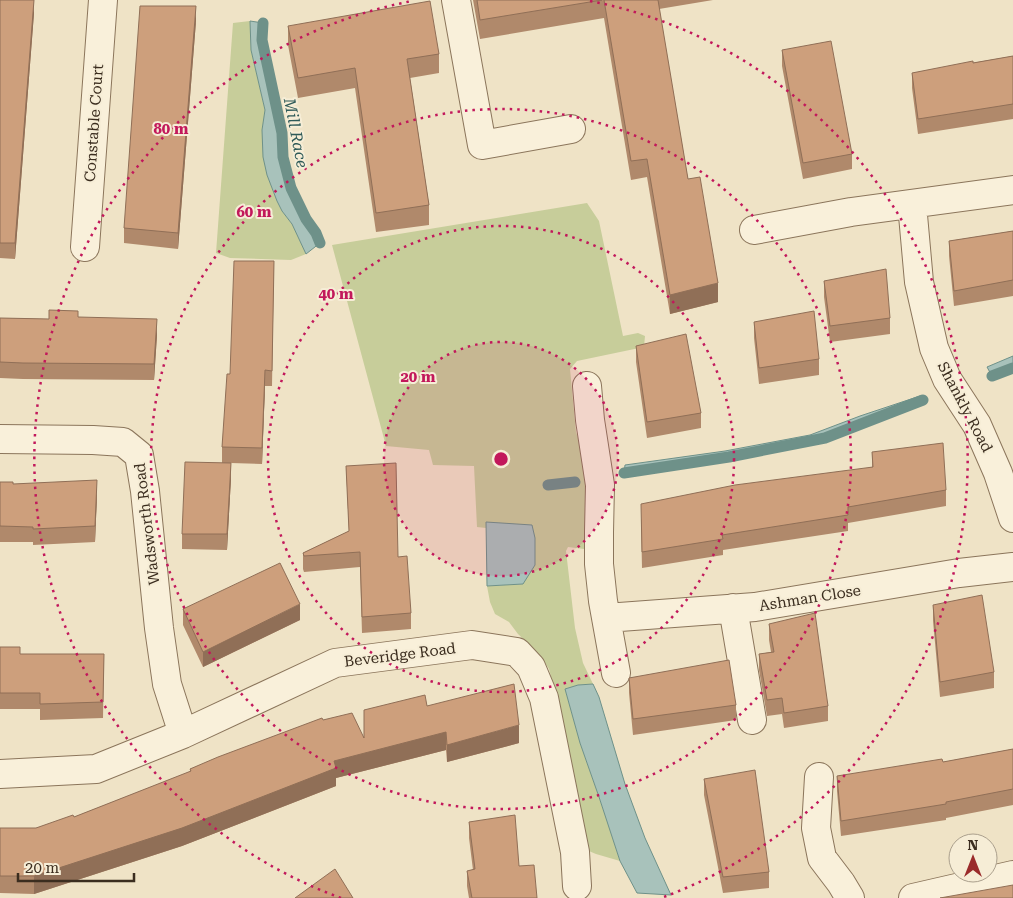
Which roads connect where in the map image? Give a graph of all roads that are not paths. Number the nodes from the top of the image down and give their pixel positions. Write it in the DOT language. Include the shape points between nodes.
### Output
graph roads {
  1 [pos="103,0"];
  2 [pos="456,0"];
  3 [pos="571,129"];
  4 [pos="1013,190"];
  5 [pos="912,204"];
  6 [pos="754,230"];
  7 [pos="85,247"];
  8 [pos="587,386"];
  9 [pos="0,439"];
  10 [pos="1013,518"];
  11 [pos="1013,567"];
  12 [pos="733,608"];
  13 [pos="606,618"];
  14 [pos="616,673"];
  15 [pos="752,720"];
  16 [pos="184,734"];
  17 [pos="0,774"];
  18 [pos="819,776"];
  19 [pos="1013,875"];
  20 [pos="576,886"];
  21 [pos="850,898"];
  22 [pos="913,898"];
  1 -- 7 [label="street, Constable Court"];
  2 -- 3 [label="street" via="482,145"];
  4 -- 5 [label="street"];
  5 -- 6 [label="street"];
  5 -- 10 [label="street, Shankly Road" via="920,282 934,348 947,379 978,425"];
  8 -- 13 [label="street" via="600,485 599,564"];
  9 -- 16 [label="street, Wadsworth Road" via="123,442 138,455 167,684"];
  11 -- 12 [label="street, Ashman Close"];
  12 -- 13 [label="street, Ashman Close"];
  12 -- 15 [label="street"];
  13 -- 14 [label="street"];
  16 -- 17 [label="street, Beveridge Road" via="96,769"];
  16 -- 20 [label="street, Beveridge Road" via="335,663 472,645 517,652 531,667 544,698 575,852"];
  18 -- 21 [label="street" via="816,828 822,858"];
  19 -- 22 [label="street"];
}
